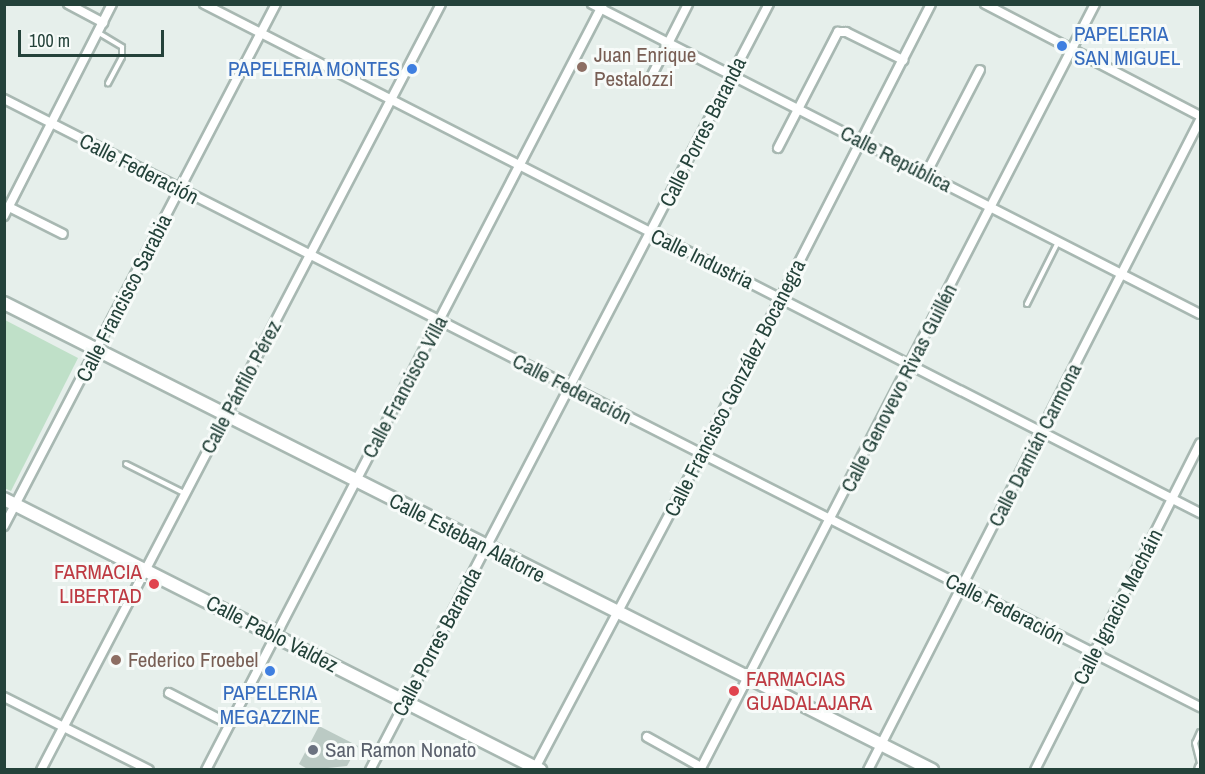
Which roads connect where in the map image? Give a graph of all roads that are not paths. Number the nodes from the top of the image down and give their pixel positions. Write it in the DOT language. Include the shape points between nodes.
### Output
graph roads {
  1 [pos="68,4"];
  2 [pos="112,4"];
  3 [pos="204,4"];
  4 [pos="276,4"];
  5 [pos="441,4"];
  6 [pos="592,4"];
  7 [pos="688,4"];
  8 [pos="769,4"];
  9 [pos="931,4"];
  10 [pos="985,4"];
  11 [pos="1095,4"];
  12 [pos="602,7"];
  13 [pos="103,23"];
  14 [pos="98,32"];
  15 [pos="261,34"];
  16 [pos="668,43"];
  17 [pos="1072,50"];
  18 [pos="903,60"];
  19 [pos="980,70"];
  20 [pos="732,76"];
  21 [pos="108,83"];
  22 [pos="648,83"];
  23 [pos="4,99"];
  24 [pos="392,103"];
  25 [pos="798,109"];
  26 [pos="1200,118"];
  27 [pos="52,124"];
  28 [pos="861,141"];
  29 [pos="778,148"];
  30 [pos="519,167"];
  31 [pos="926,174"];
  32 [pos="179,190"];
  33 [pos="9,207"];
  34 [pos="992,208"];
  35 [pos="4,216"];
  36 [pos="63,234"];
  37 [pos="652,234"];
  38 [pos="1059,241"];
  39 [pos="310,256"];
  40 [pos="1123,274"];
  41 [pos="781,298"];
  42 [pos="4,303"];
  43 [pos="1027,304"];
  44 [pos="1200,314"];
  45 [pos="440,322"];
  46 [pos="98,351"];
  47 [pos="911,364"];
  48 [pos="570,388"];
  49 [pos="226,417"];
  50 [pos="1041,434"];
  51 [pos="1200,443"];
  52 [pos="701,454"];
  53 [pos="126,464"];
  54 [pos="355,482"];
  55 [pos="184,493"];
  56 [pos="1173,499"];
  57 [pos="10,502"];
  58 [pos="1200,513"];
  59 [pos="830,520"];
  60 [pos="4,526"];
  61 [pos="487,547"];
  62 [pos="143,569"];
  63 [pos="962,588"];
  64 [pos="617,614"];
  65 [pos="275,635"];
  66 [pos="1094,655"];
  67 [pos="749,680"];
  68 [pos="169,693"];
  69 [pos="4,697"];
  70 [pos="405,701"];
  71 [pos="1200,707"];
  72 [pos="229,724"];
  73 [pos="62,726"];
  74 [pos="1200,732"];
  75 [pos="647,737"];
  76 [pos="881,744"];
  77 [pos="1200,766"];
  78 [pos="700,768"];
  79 [pos="537,769"];
  80 [pos="41,770"];
  81 [pos="148,770"];
  82 [pos="206,770"];
  83 [pos="370,770"];
  84 [pos="868,770"];
  85 [pos="932,770"];
  86 [pos="1035,770"];
  1 -- 13 [label="street"];
  2 -- 13 [label="street"];
  3 -- 15 [label="street, Calle Industria"];
  4 -- 15 [label="street, Calle Francisco Sarabia"];
  5 -- 24 [label="street, Calle Pánfilo Pérez"];
  6 -- 12 [label="street, Calle República"];
  7 -- 16 [label="street"];
  8 -- 20 [label="street, Calle Porres Baranda"];
  9 -- 18 [label="street, Calle Francisco González Bocanegra"];
  10 -- 17 [label="street"];
  11 -- 17 [label="street, Calle Genovevo Rivas Guillén"];
  12 -- 16 [label="street, Calle República"];
  12 -- 30 [label="street, Calle Francisco Villa"];
  13 -- 14 [label="street"];
  14 -- 21 [label="lane" via="122,47 122,57"];
  14 -- 27 [label="street"];
  15 -- 24 [label="street, Calle Industria"];
  15 -- 32 [label="street, Calle Francisco Sarabia"];
  16 -- 20 [label="street, Calle República"];
  16 -- 22 [label="street"];
  17 -- 26 [label="street"];
  17 -- 34 [label="street, Calle Genovevo Rivas Guillén"];
  18 -- 25 [label="street" via="839,31"];
  18 -- 28 [label="street, Calle Francisco González Bocanegra"];
  19 -- 31 [label="street"];
  20 -- 25 [label="street, Calle República"];
  20 -- 37 [label="street, Calle Porres Baranda"];
  23 -- 27 [label="street, Calle Federación"];
  24 -- 30 [label="street, Calle Industria"];
  24 -- 39 [label="street, Calle Pánfilo Pérez"];
  25 -- 28 [label="street, Calle República"];
  25 -- 29 [label="street"];
  26 -- 40 [label="street, Calle Damián Carmona"];
  27 -- 32 [label="street, Calle Federación"];
  27 -- 33 [label="street"];
  28 -- 31 [label="street, Calle República"];
  28 -- 41 [label="street, Calle Francisco González Bocanegra"];
  30 -- 37 [label="street, Calle Industria"];
  30 -- 45 [label="street, Calle Francisco Villa"];
  31 -- 34 [label="street, Calle República"];
  32 -- 39 [label="street, Calle Federación"];
  32 -- 46 [label="street, Calle Francisco Sarabia"];
  33 -- 35 [label="street"];
  33 -- 36 [label="street"];
  34 -- 38 [label="street, Calle República"];
  34 -- 47 [label="street, Calle Genovevo Rivas Guillén"];
  37 -- 41 [label="street, Calle Industria"];
  37 -- 48 [label="street, Calle Porres Baranda"];
  38 -- 40 [label="street, Calle República"];
  38 -- 43 [label="lane"];
  39 -- 45 [label="street, Calle Federación"];
  39 -- 49 [label="street, Calle Pánfilo Pérez"];
  40 -- 44 [label="street, Calle República"];
  40 -- 50 [label="street, Calle Damián Carmona"];
  41 -- 47 [label="street, Calle Industria"];
  41 -- 52 [label="street, Calle Francisco González Bocanegra"];
  42 -- 46 [label="street, Calle Esteban Alatorre"];
  45 -- 48 [label="street, Calle Federación"];
  45 -- 54 [label="street, Calle Francisco Villa"];
  46 -- 49 [label="street, Calle Esteban Alatorre"];
  46 -- 57 [label="street, Calle Francisco Sarabia"];
  47 -- 50 [label="street, Calle Industria"];
  47 -- 59 [label="street, Calle Genovevo Rivas Guillén"];
  48 -- 52 [label="street, Calle Federación"];
  48 -- 61 [label="street, Calle Porres Baranda"];
  49 -- 54 [label="street, Calle Esteban Alatorre"];
  49 -- 55 [label="street, Calle Pánfilo Pérez"];
  50 -- 56 [label="street, Calle Industria"];
  50 -- 63 [label="street, Calle Damián Carmona"];
  51 -- 56 [label="street, Calle Ignacio Macháin"];
  52 -- 59 [label="street, Calle Federación"];
  52 -- 64 [label="street, Calle Francisco González Bocanegra"];
  53 -- 55 [label="lane"];
  54 -- 61 [label="street, Calle Esteban Alatorre"];
  54 -- 65 [label="street, Calle Francisco Villa"];
  55 -- 62 [label="street, Calle Pánfilo Pérez"];
  56 -- 58 [label="street, Calle Industria"];
  56 -- 66 [label="street, Calle Ignacio Macháin"];
  57 -- 60 [label="street, Calle Francisco Sarabia"];
  57 -- 62 [label="street, Calle Pablo Valdez"];
  59 -- 63 [label="street, Calle Federación"];
  59 -- 67 [label="street, Calle Genovevo Rivas Guillén"];
  61 -- 64 [label="street, Calle Esteban Alatorre"];
  61 -- 70 [label="street, Calle Porres Baranda"];
  62 -- 65 [label="street, Calle Pablo Valdez"];
  62 -- 73 [label="street, Calle Pánfilo Pérez"];
  63 -- 66 [label="street, Calle Federación"];
  63 -- 76 [label="street, Calle Damián Carmona"];
  64 -- 67 [label="street, Calle Esteban Alatorre"];
  64 -- 79 [label="street, Calle Francisco González Bocanegra"];
  65 -- 70 [label="street, Calle Pablo Valdez"];
  65 -- 72 [label="street, Calle Francisco Villa"];
  66 -- 71 [label="street, Calle Federación"];
  66 -- 86 [label="street, Calle Ignacio Macháin"];
  67 -- 76 [label="street, Calle Esteban Alatorre"];
  67 -- 78 [label="street, Calle Genovevo Rivas Guillén"];
  68 -- 72 [label="street"];
  69 -- 73 [label="street"];
  70 -- 79 [label="street, Calle Pablo Valdez"];
  70 -- 83 [label="street, Calle Porres Baranda"];
  72 -- 82 [label="street, Calle Francisco Villa"];
  73 -- 80 [label="street, Calle Pánfilo Pérez"];
  73 -- 81 [label="street"];
  74 -- 77 [label="lane" via="1195,743"];
  75 -- 78 [label="street"];
  76 -- 84 [label="street, Calle Damián Carmona"];
  76 -- 85 [label="street, Calle Esteban Alatorre"];
}
